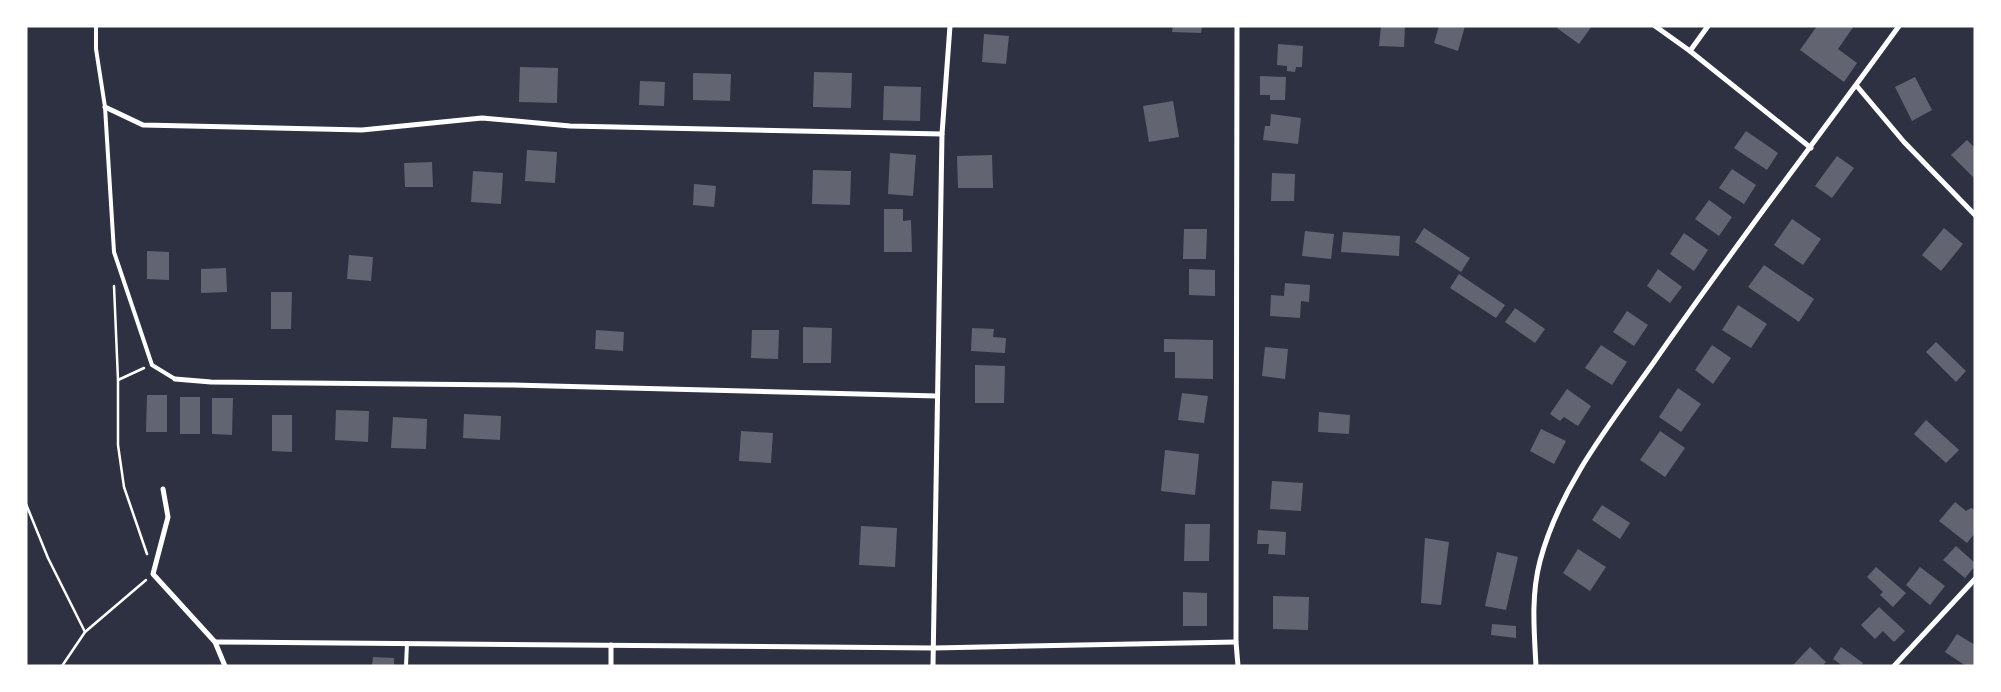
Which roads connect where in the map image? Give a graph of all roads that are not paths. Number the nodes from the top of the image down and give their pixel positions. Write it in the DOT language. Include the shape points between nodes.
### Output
graph roads {
  1 [pos="96,26"];
  2 [pos="950,26"];
  3 [pos="1237,26"];
  4 [pos="1655,26"];
  5 [pos="1708,26"];
  6 [pos="1899,26"];
  7 [pos="1690,51"];
  8 [pos="1856,85"];
  9 [pos="105,107"];
  10 [pos="942,134"];
  11 [pos="1811,148"];
  12 [pos="1975,215"];
  13 [pos="175,379"];
  14 [pos="937,396"];
  15 [pos="164,488"];
  16 [pos="1975,579"];
  17 [pos="215,642"];
  18 [pos="1236,642"];
  19 [pos="407,643"];
  20 [pos="611,645"];
  21 [pos="934,648"];
  22 [pos="225,666"];
  23 [pos="406,666"];
  24 [pos="611,666"];
  25 [pos="933,666"];
  26 [pos="1238,666"];
  27 [pos="1536,666"];
  28 [pos="1894,666"];
  1 -- 9 [label="lane"];
  2 -- 10 [label="street"];
  3 -- 18 [label="street"];
  4 -- 7 [label="street"];
  5 -- 7 [label="street"];
  6 -- 8 [label="street"];
  7 -- 11 [label="street"];
  8 -- 11 [label="street"];
  8 -- 12 [label="street" via="1904,142"];
  9 -- 10 [label="street" via="143,126 362,130 482,118 570,126"];
  9 -- 13 [label="lane" via="114,252 152,365"];
  10 -- 14 [label="street"];
  11 -- 27 [label="street" via="1701,294 1585,461 1558,509 1540,561 1533,608"];
  13 -- 14 [label="street"];
  14 -- 21 [label="street"];
  15 -- 17 [label="street" via="168,517 153,574"];
  16 -- 28 [label="street"];
  17 -- 19 [label="street"];
  17 -- 22 [label="street"];
  18 -- 21 [label="street"];
  18 -- 26 [label="street"];
  19 -- 20 [label="street"];
  19 -- 23 [label="lane"];
  20 -- 21 [label="street"];
  20 -- 24 [label="street"];
  21 -- 25 [label="street"];
}
